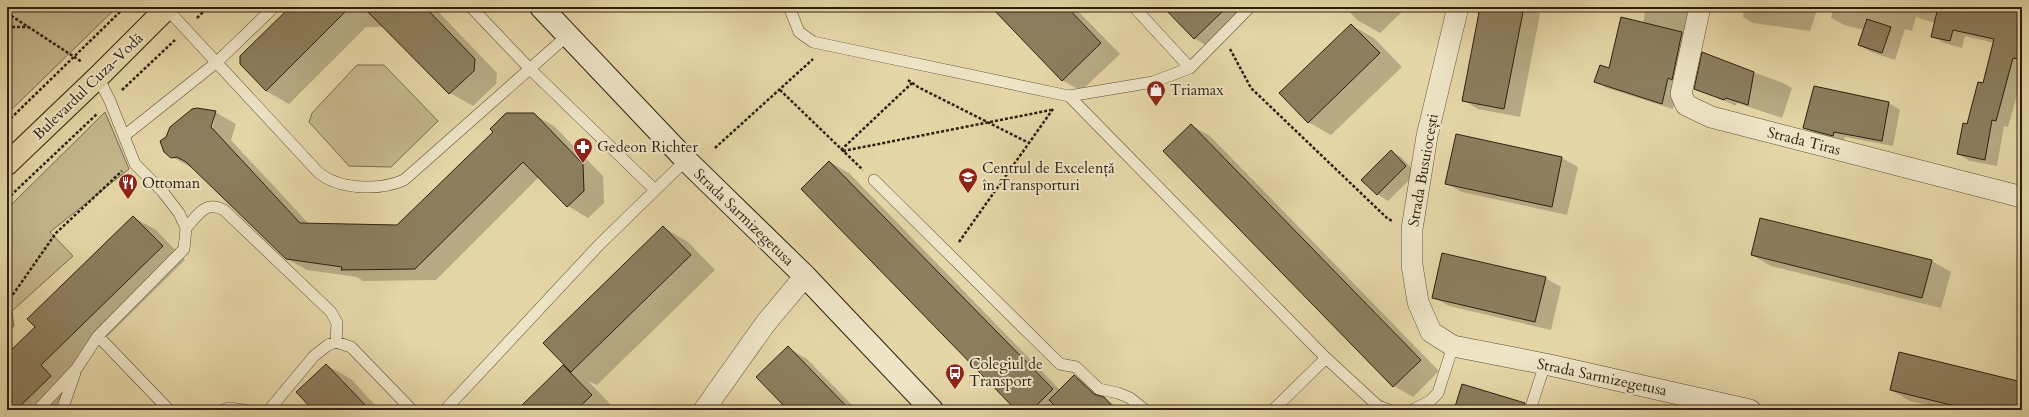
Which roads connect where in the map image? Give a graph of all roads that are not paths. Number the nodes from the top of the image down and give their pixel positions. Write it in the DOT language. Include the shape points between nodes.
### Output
graph roads {
  1 [pos="274,7"];
  2 [pos="471,7"];
  3 [pos="789,7"];
  4 [pos="1134,7"];
  5 [pos="1250,7"];
  6 [pos="1458,7"];
  7 [pos="1700,7"];
  8 [pos="167,8"];
  9 [pos="542,8"];
  10 [pos="568,35"];
  11 [pos="217,62"];
  12 [pos="1190,68"];
  13 [pos="530,69"];
  14 [pos="98,77"];
  15 [pos="1065,96"];
  16 [pos="124,136"];
  17 [pos="686,160"];
  18 [pos="7,164"];
  19 [pos="874,180"];
  20 [pos="655,190"];
  21 [pos="2022,197"];
  22 [pos="186,228"];
  23 [pos="805,276"];
  24 [pos="1431,332"];
  25 [pos="98,336"];
  26 [pos="336,342"];
  27 [pos="1453,346"];
  28 [pos="1326,358"];
  29 [pos="1545,364"];
  30 [pos="76,368"];
  31 [pos="38,410"];
  32 [pos="62,410"];
  33 [pos="168,410"];
  34 [pos="223,410"];
  35 [pos="244,410"];
  36 [pos="269,410"];
  37 [pos="412,410"];
  38 [pos="445,410"];
  39 [pos="704,410"];
  40 [pos="932,410"];
  41 [pos="1145,410"];
  42 [pos="1273,410"];
  43 [pos="1389,410"];
  44 [pos="1412,410"];
  45 [pos="1530,410"];
  46 [pos="1750,410"];
  1 -- 11 [label="lane"];
  2 -- 13 [label="lane"];
  3 -- 15 [label="lane" via="799,32 813,42"];
  4 -- 12 [label="lane"];
  5 -- 12 [label="lane"];
  6 -- 24 [label="street, Strada Busuiocești" via="1427,136 1412,229 1412,265 1418,302"];
  7 -- 21 [label="street, Strada Tiras" via="1681,94 1686,105 1694,110 1742,126"];
  8 -- 11 [label="lane"];
  8 -- 14 [label="main road, Bulevardul Cuza-Vodă"];
  9 -- 10 [label="main road, Strada Sarmizegetusa"];
  10 -- 13 [label="lane"];
  10 -- 17 [label="main road, Strada Sarmizegetusa"];
  11 -- 13 [label="lane" via="276,129 325,178 344,185 384,187 404,180"];
  11 -- 16 [label="lane"];
  12 -- 15 [label="lane" via="1153,82"];
  13 -- 20 [label="lane"];
  14 -- 16 [label="lane"];
  14 -- 18 [label="main road, Bulevardul Cuza-Vodă"];
  15 -- 28 [label="lane"];
  16 -- 22 [label="lane" via="135,164 162,191 179,213"];
  17 -- 20 [label="lane"];
  17 -- 23 [label="main road, Strada Sarmizegetusa"];
  19 -- 41 [label="lane" via="1060,364 1076,367 1099,389 1130,398"];
  20 -- 38 [label="lane" via="599,245"];
  22 -- 25 [label="lane" via="187,239 184,249"];
  22 -- 26 [label="lane" via="208,206 217,206 224,210 331,312 337,323"];
  23 -- 39 [label="street" via="765,324"];
  23 -- 40 [label="main road, Strada Sarmizegetusa"];
  24 -- 27 [label="street, Strada Sarmizegetusa"];
  25 -- 30 [label="lane"];
  25 -- 33 [label="lane"];
  26 -- 36 [label="lane" via="314,356"];
  26 -- 37 [label="lane" via="351,347"];
  27 -- 29 [label="street, Strada Sarmizegetusa"];
  27 -- 44 [label="lane" via="1438,393 1430,401"];
  28 -- 42 [label="lane"];
  28 -- 43 [label="lane" via="1378,406"];
  29 -- 45 [label="lane"];
  29 -- 46 [label="street, Strada Sarmizegetusa"];
  30 -- 31 [label="lane"];
  30 -- 32 [label="lane"];
  34 -- 35 [label="lane"];
}
